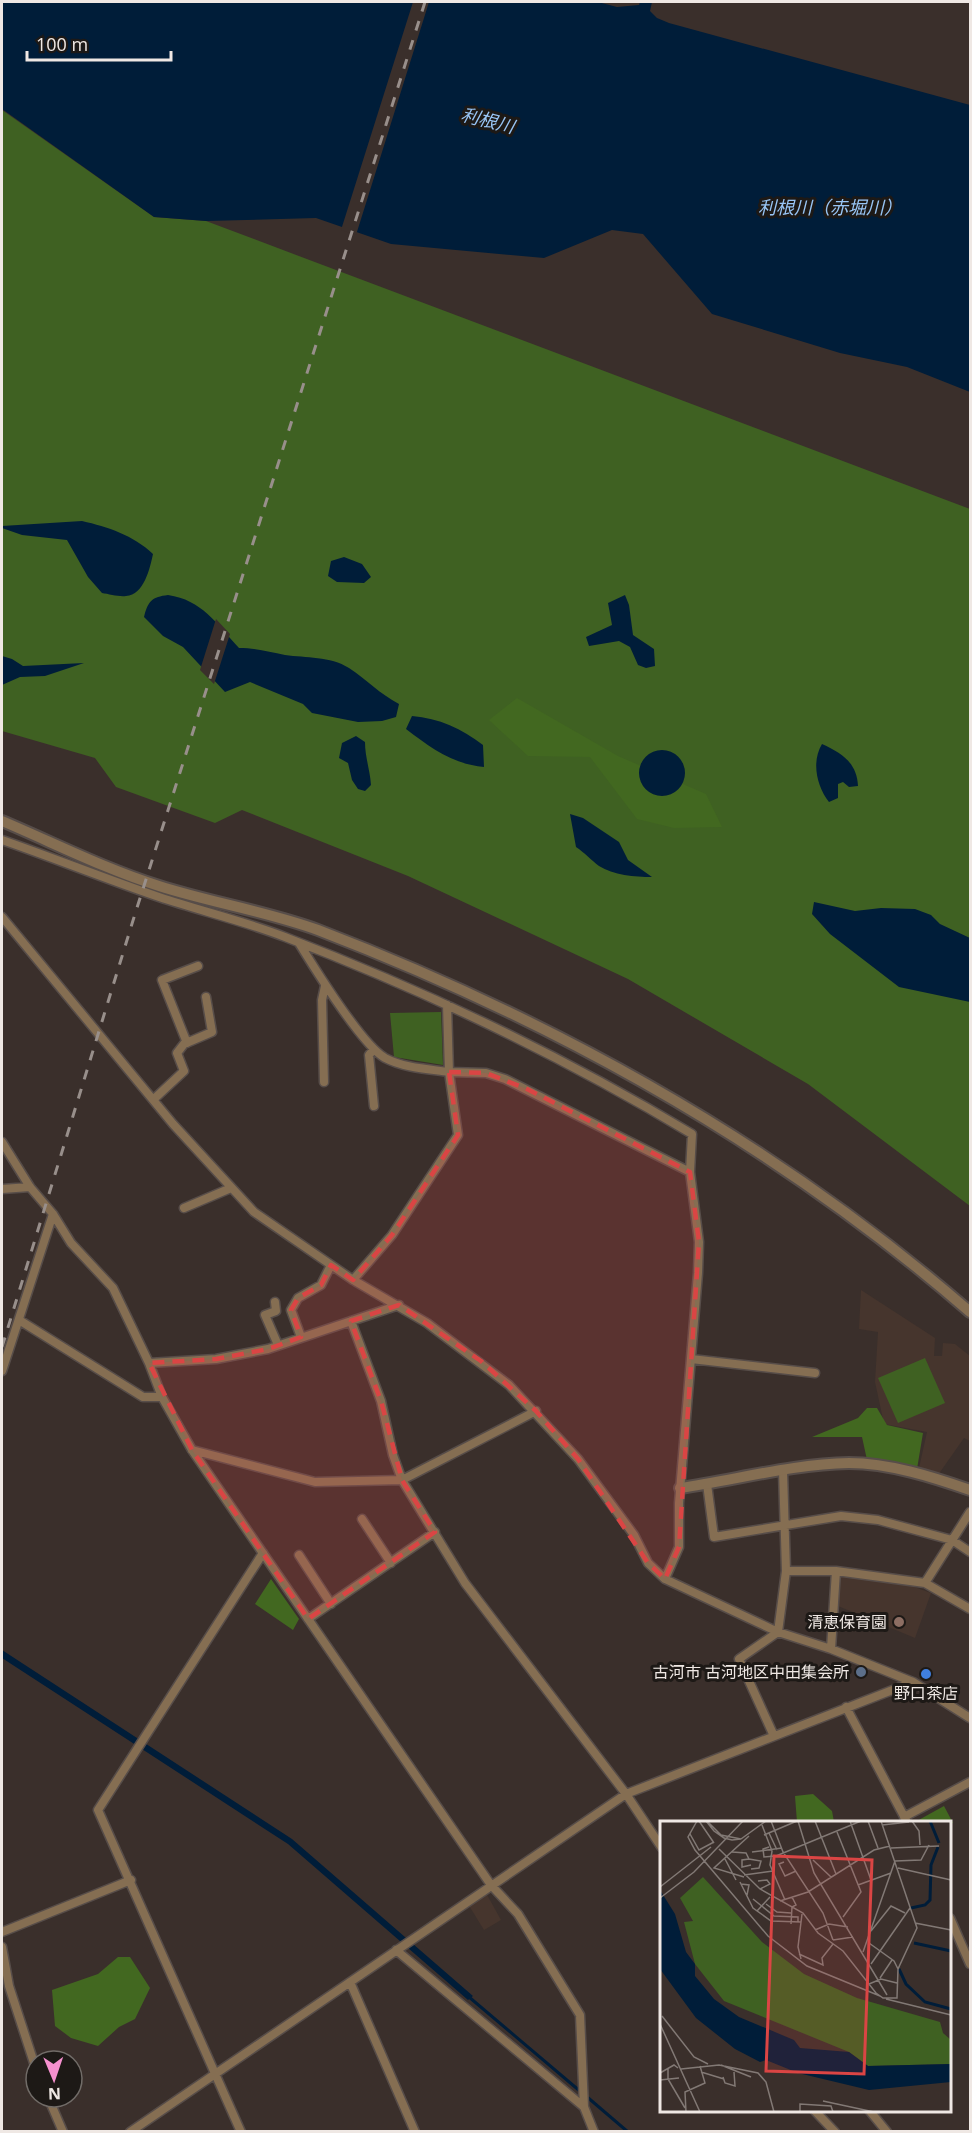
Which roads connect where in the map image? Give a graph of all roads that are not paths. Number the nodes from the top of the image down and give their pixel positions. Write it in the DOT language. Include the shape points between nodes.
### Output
graph roads {
  1 [pos="2,821"];
  2 [pos="2,840"];
  3 [pos="2,917"];
  4 [pos="299,943"];
  5 [pos="198,966"];
  6 [pos="325,986"];
  7 [pos="206,997"];
  8 [pos="447,1005"];
  9 [pos="187,1042"];
  10 [pos="374,1049"];
  11 [pos="449,1072"];
  12 [pos="324,1082"];
  13 [pos="154,1099"];
  14 [pos="374,1106"];
  15 [pos="2,1142"];
  16 [pos="690,1172"];
  17 [pos="30,1186"];
  18 [pos="231,1188"];
  19 [pos="2,1189"];
  20 [pos="184,1208"];
  21 [pos="53,1214"];
  22 [pos="330,1265"];
  23 [pos="353,1280"];
  24 [pos="276,1302"];
  25 [pos="399,1305"];
  26 [pos="970,1312"];
  27 [pos="18,1320"];
  28 [pos="351,1321"];
  29 [pos="301,1336"];
  30 [pos="278,1345"];
  31 [pos="691,1359"];
  32 [pos="149,1363"];
  33 [pos="2,1371"];
  34 [pos="815,1373"];
  35 [pos="162,1397"];
  36 [pos="536,1411"];
  37 [pos="192,1450"];
  38 [pos="783,1471"];
  39 [pos="402,1480"];
  40 [pos="706,1484"];
  41 [pos="680,1488"];
  42 [pos="970,1490"];
  43 [pos="970,1512"];
  44 [pos="362,1519"];
  45 [pos="784,1524"];
  46 [pos="435,1532"];
  47 [pos="952,1540"];
  48 [pos="970,1552"];
  49 [pos="263,1553"];
  50 [pos="299,1555"];
  51 [pos="391,1563"];
  52 [pos="786,1571"];
  53 [pos="836,1571"];
  54 [pos="665,1579"];
  55 [pos="925,1583"];
  56 [pos="331,1604"];
  57 [pos="970,1610"];
  58 [pos="308,1619"];
  59 [pos="778,1632"];
  60 [pos="831,1649"];
  61 [pos="914,1682"];
  62 [pos="846,1707"];
  63 [pos="970,1718"];
  64 [pos="774,1736"];
  65 [pos="970,1782"];
  66 [pos="626,1794"];
  67 [pos="905,1820"];
  68 [pos="660,1845"];
  69 [pos="131,1880"];
  70 [pos="491,1885"];
  71 [pos="951,1920"];
  72 [pos="2,1932"];
  73 [pos="2,1947"];
  74 [pos="396,1950"];
  75 [pos="970,1964"];
  76 [pos="350,1982"];
  77 [pos="29,2049"];
  78 [pos="216,2073"];
  79 [pos="584,2107"];
  80 [pos="53,2109"];
  81 [pos="816,2112"];
  82 [pos="871,2112"];
  83 [pos="63,2132"];
  84 [pos="130,2132"];
  85 [pos="241,2132"];
  86 [pos="415,2132"];
  87 [pos="594,2132"];
  88 [pos="835,2132"];
  89 [pos="887,2132"];
  1 -- 26 [label="street" via="132,877 279,917 395,960 601,1058 757,1151 849,1215"];
  2 -- 4 [label="street"];
  3 -- 13 [label="street"];
  4 -- 6 [label="street"];
  4 -- 8 [label="street"];
  5 -- 9 [label="street" via="162,980"];
  6 -- 10 [label="street"];
  6 -- 12 [label="street"];
  7 -- 9 [label="street" via="212,1032"];
  8 -- 11 [label="street"];
  8 -- 16 [label="street" via="611,1086 692,1134"];
  9 -- 13 [label="street" via="177,1053 184,1071"];
  10 -- 11 [label="street" via="398,1063"];
  10 -- 14 [label="street" via="369,1055"];
  11 -- 16 [label="street" via="486,1073 505,1079"];
  11 -- 23 [label="street" via="458,1135 392,1234"];
  13 -- 18 [label="street"];
  15 -- 17 [label="street"];
  16 -- 31 [label="street" via="699,1242"];
  17 -- 19 [label="street"];
  17 -- 21 [label="street"];
  18 -- 20 [label="street"];
  18 -- 22 [label="street" via="254,1212"];
  21 -- 27 [label="street"];
  21 -- 32 [label="street" via="71,1243 113,1288"];
  22 -- 23 [label="street"];
  22 -- 29 [label="street" via="321,1285 298,1298 291,1310"];
  23 -- 25 [label="street"];
  24 -- 30 [label="street" via="276,1311 265,1315"];
  25 -- 28 [label="street"];
  25 -- 36 [label="street" via="481,1361"];
  27 -- 33 [label="street"];
  27 -- 35 [label="street" via="143,1397"];
  28 -- 29 [label="street"];
  28 -- 39 [label="street" via="381,1401"];
  29 -- 30 [label="street"];
  30 -- 32 [label="street" via="216,1359"];
  31 -- 34 [label="street"];
  31 -- 41 [label="street"];
  32 -- 35 [label="street"];
  35 -- 37 [label="street"];
  36 -- 39 [label="street"];
  36 -- 54 [label="street" via="578,1459 634,1535 648,1563"];
  37 -- 39 [label="street" via="315,1482"];
  37 -- 49 [label="street"];
  38 -- 40 [label="street"];
  38 -- 42 [label="street" via="850,1463 941,1479"];
  38 -- 45 [label="street"];
  39 -- 46 [label="street"];
  40 -- 41 [label="street"];
  40 -- 45 [label="street" via="714,1537"];
  41 -- 54 [label="street" via="679,1547"];
  43 -- 47 [label="street"];
  44 -- 51 [label="street"];
  45 -- 47 [label="street" via="841,1516 878,1520"];
  45 -- 52 [label="street"];
  46 -- 51 [label="street"];
  46 -- 66 [label="street" via="465,1583"];
  47 -- 48 [label="street"];
  47 -- 55 [label="street"];
  49 -- 58 [label="street"];
  49 -- 69 [label="street" via="98,1810"];
  50 -- 56 [label="street"];
  51 -- 56 [label="street"];
  52 -- 53 [label="street"];
  52 -- 59 [label="street"];
  53 -- 55 [label="street"];
  53 -- 60 [label="street"];
  54 -- 59 [label="street"];
  55 -- 57 [label="street"];
  56 -- 58 [label="street"];
  58 -- 70 [label="street"];
  59 -- 60 [label="street"];
  59 -- 64 [label="street" via="739,1659"];
  60 -- 61 [label="street"];
  61 -- 62 [label="street"];
  61 -- 63 [label="street"];
  62 -- 64 [label="street"];
  62 -- 67 [label="street"];
  64 -- 66 [label="street"];
  65 -- 67 [label="street"];
  66 -- 68 [label="street"];
  66 -- 70 [label="street"];
  69 -- 72 [label="street"];
  69 -- 78 [label="street"];
  70 -- 74 [label="street"];
  70 -- 79 [label="street" via="518,1914 580,2015"];
  71 -- 75 [label="street"];
  73 -- 77 [label="street" via="9,1986"];
  74 -- 76 [label="street"];
  74 -- 79 [label="street"];
  76 -- 78 [label="street"];
  76 -- 86 [label="street"];
  78 -- 84 [label="street"];
  78 -- 85 [label="street"];
  79 -- 87 [label="street"];
  80 -- 83 [label="street"];
  81 -- 88 [label="street"];
  82 -- 89 [label="street"];
}
